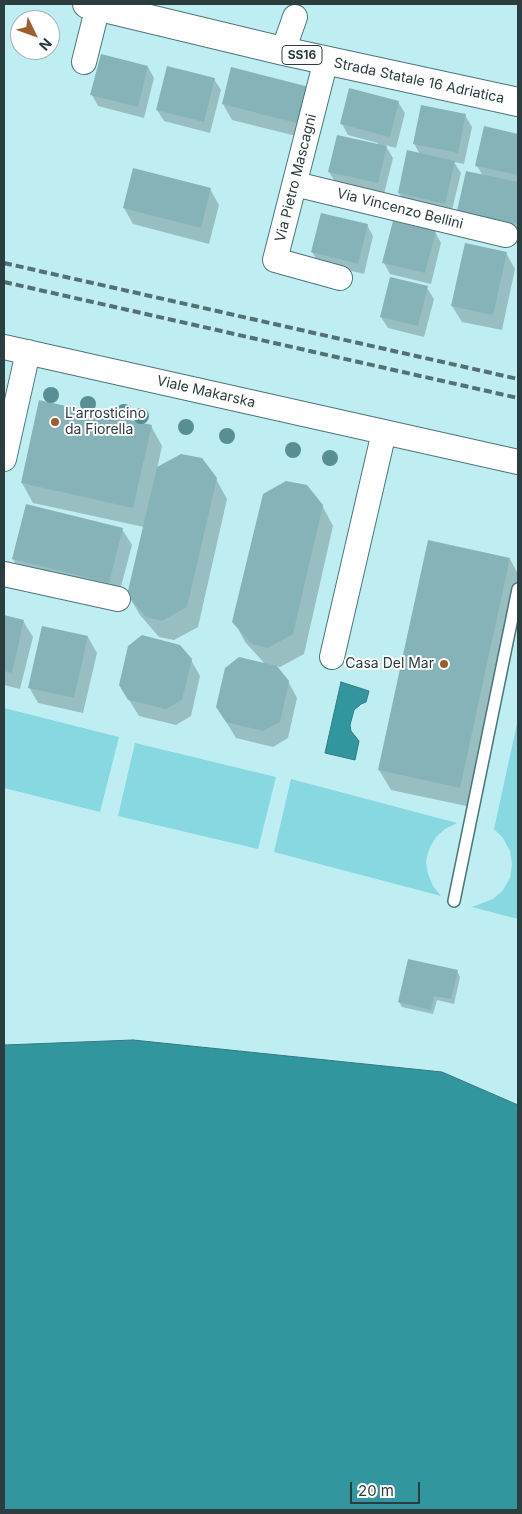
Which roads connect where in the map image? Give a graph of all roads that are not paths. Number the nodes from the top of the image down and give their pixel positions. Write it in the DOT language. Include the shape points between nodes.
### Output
graph roads {
  1 [pos="92,5"];
  2 [pos="295,18"];
  3 [pos="283,51"];
  4 [pos="326,60"];
  5 [pos="84,62"];
  6 [pos="518,102"];
  7 [pos="295,184"];
  8 [pos="506,235"];
  9 [pos="340,278"];
  10 [pos="4,347"];
  11 [pos="28,352"];
  12 [pos="384,432"];
  13 [pos="4,459"];
  14 [pos="518,462"];
  15 [pos="4,574"];
  16 [pos="518,589"];
  17 [pos="118,599"];
  18 [pos="332,657"];
  19 [pos="454,901"];
  1 -- 3 [label="main road, Strada Statale 16 Adriatica / SS16"];
  1 -- 5 [label="street"];
  2 -- 3 [label="street"];
  3 -- 4 [label="main road, Strada Statale 16 Adriatica / SS16"];
  4 -- 6 [label="main road, Strada Statale 16 Adriatica / SS16"];
  4 -- 7 [label="street, Via Pietro Mascagni"];
  7 -- 8 [label="street, Via Vincenzo Bellini"];
  7 -- 9 [label="street, Via Pietro Mascagni" via="275,260"];
  10 -- 11 [label="street, Viale Makarska"];
  11 -- 12 [label="street, Viale Makarska"];
  11 -- 13 [label="street"];
  12 -- 14 [label="street, Viale Makarska"];
  12 -- 18 [label="street"];
  15 -- 17 [label="street"];
  16 -- 19 [label="lane"];
}
